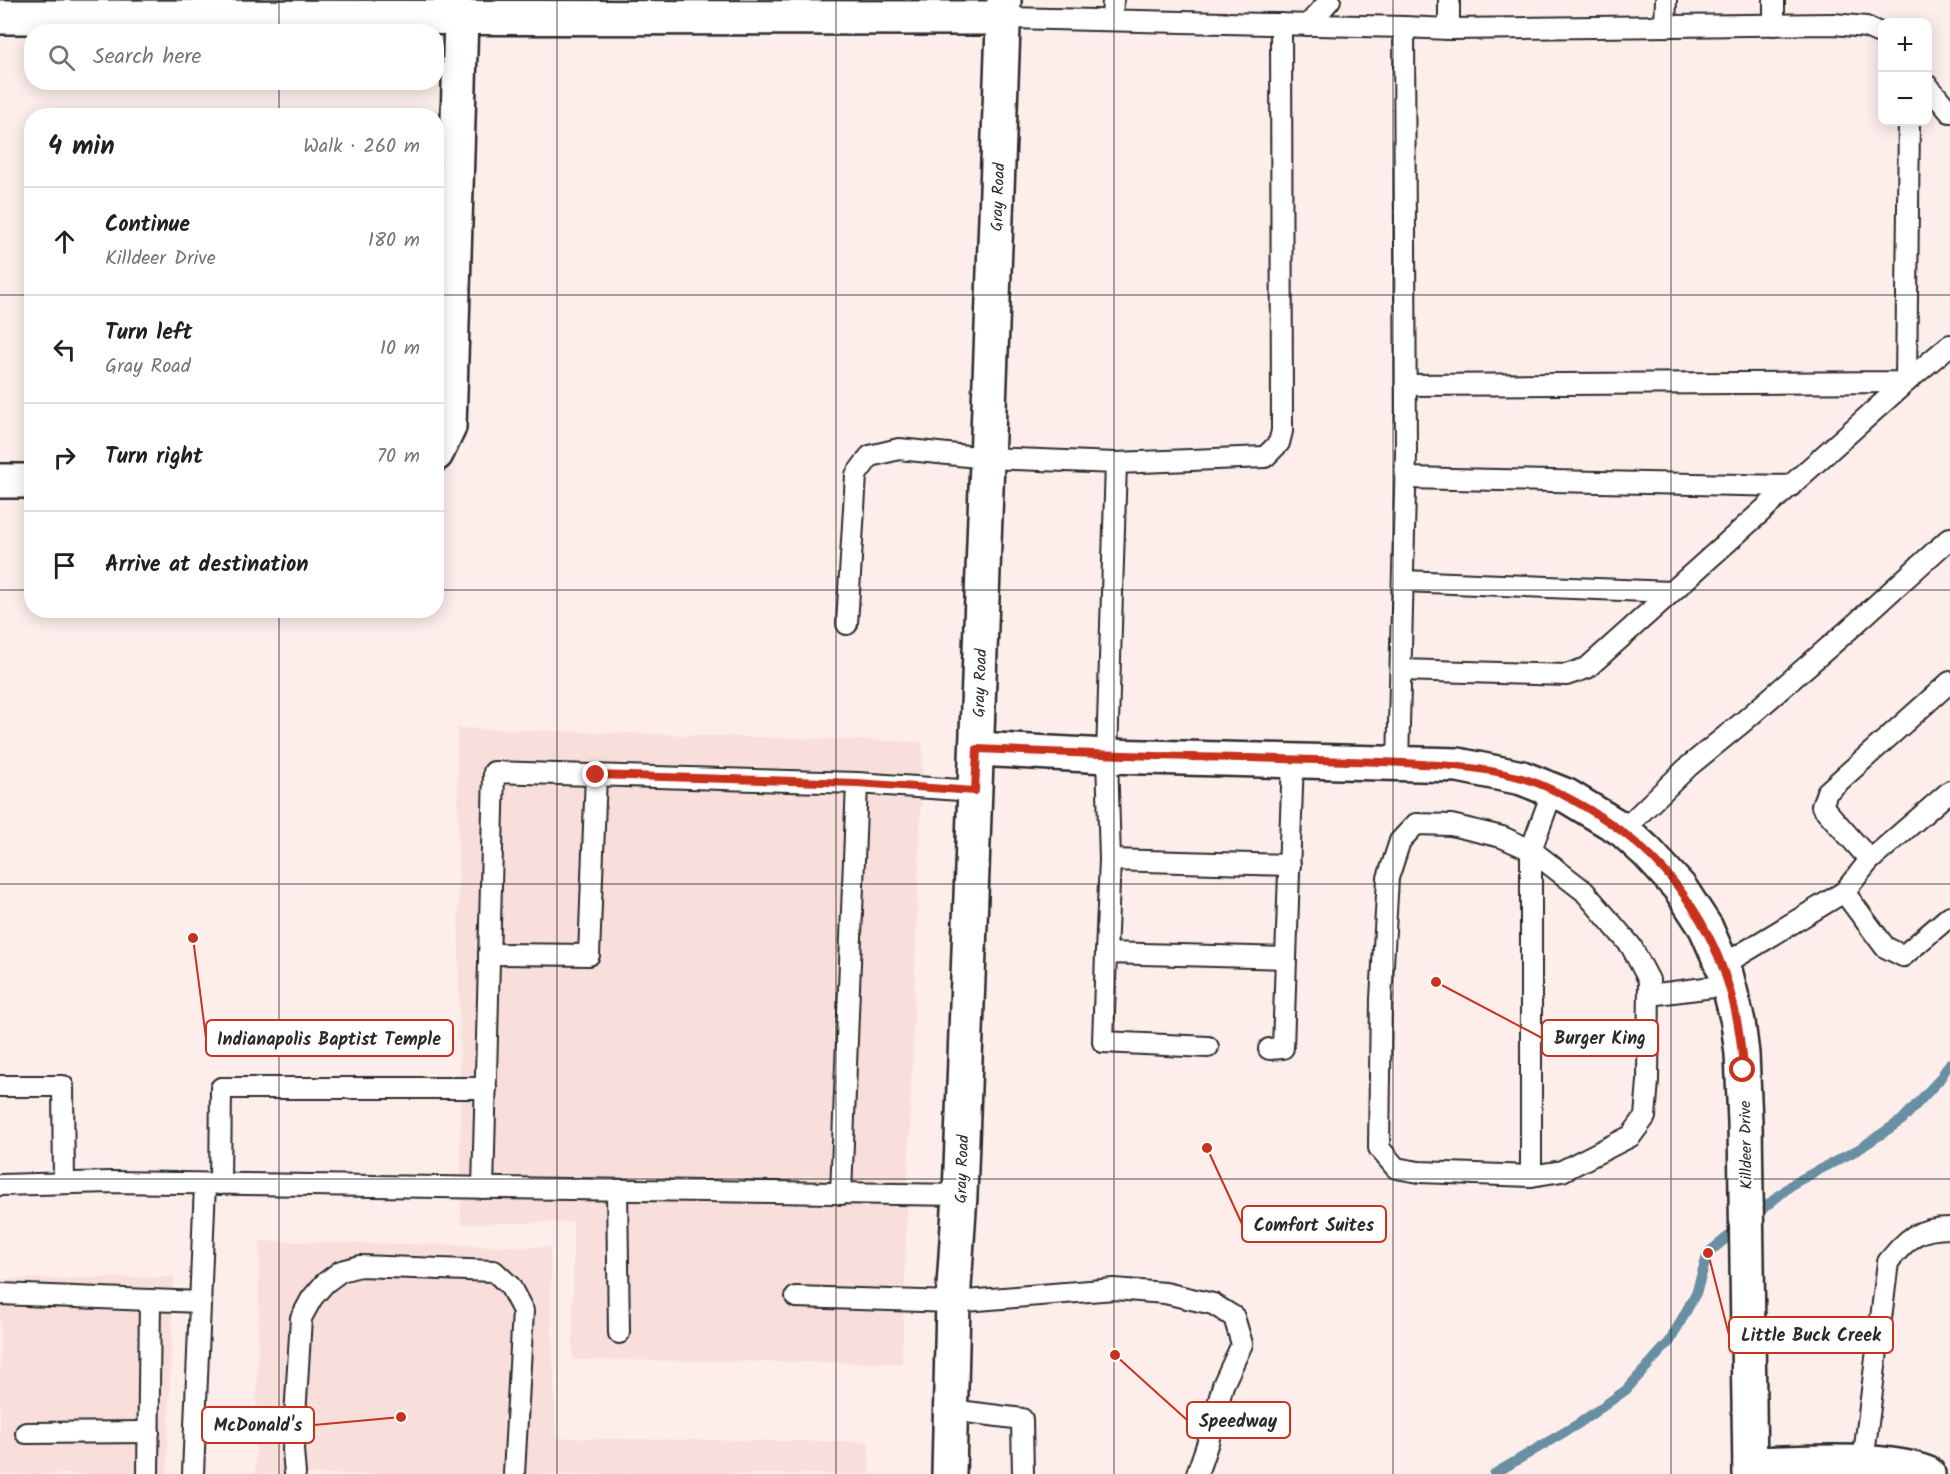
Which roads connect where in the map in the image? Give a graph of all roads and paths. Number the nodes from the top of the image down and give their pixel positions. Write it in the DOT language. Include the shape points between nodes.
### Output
graph roads {
  1 [pos="1113,0"];
  2 [pos="1330,0"];
  3 [pos="1449,0"];
  4 [pos="1666,0"];
  5 [pos="1773,0"];
  6 [pos="40,8"];
  7 [pos="1004,9"];
  8 [pos="0,17"];
  9 [pos="461,17"];
  10 [pos="1112,20"];
  11 [pos="1281,24"];
  12 [pos="1308,25"];
  13 [pos="1774,25"];
  14 [pos="1665,26"];
  15 [pos="1404,27"];
  16 [pos="1449,29"];
  17 [pos="1878,32"];
  18 [pos="1932,91"];
  19 [pos="1950,112"];
  20 [pos="1909,126"];
  21 [pos="1950,345"];
  22 [pos="1906,382"];
  23 [pos="1406,385"];
  24 [pos="444,441"];
  25 [pos="987,458"];
  26 [pos="1116,463"];
  27 [pos="1406,478"];
  28 [pos="0,481"];
  29 [pos="24,481"];
  30 [pos="1791,486"];
  31 [pos="1950,538"];
  32 [pos="1403,581"];
  33 [pos="1671,592"];
  34 [pos="847,624"];
  35 [pos="1401,670"];
  36 [pos="1950,682"];
  37 [pos="977,749"];
  38 [pos="1107,756"];
  39 [pos="1293,759"];
  40 [pos="1398,763"];
  41 [pos="596,775"];
  42 [pos="857,783"];
  43 [pos="1553,790"];
  44 [pos="975,791"];
  45 [pos="1950,791"];
  46 [pos="1623,830"];
  47 [pos="1531,850"];
  48 [pos="1110,860"];
  49 [pos="1868,862"];
  50 [pos="1290,865"];
  51 [pos="1844,892"];
  52 [pos="1950,916"];
  53 [pos="1106,953"];
  54 [pos="489,954"];
  55 [pos="1286,958"];
  56 [pos="1726,975"];
  57 [pos="1649,995"];
  58 [pos="1208,1047"];
  59 [pos="1269,1049"];
  60 [pos="0,1086"];
  61 [pos="486,1088"];
  62 [pos="1532,1176"];
  63 [pos="64,1184"];
  64 [pos="212,1184"];
  65 [pos="0,1185"];
  66 [pos="483,1188"];
  67 [pos="617,1190"];
  68 [pos="841,1194"];
  69 [pos="960,1196"];
  70 [pos="1950,1228"];
  71 [pos="0,1294"];
  72 [pos="796,1297"];
  73 [pos="150,1300"];
  74 [pos="201,1302"];
  75 [pos="953,1302"];
  76 [pos="619,1333"];
  77 [pos="951,1410"];
  78 [pos="148,1432"];
  79 [pos="26,1433"];
  80 [pos="1863,1463"];
  81 [pos="1750,1469"];
  82 [pos="148,1474"];
  83 [pos="193,1474"];
  84 [pos="295,1474"];
  85 [pos="514,1474"];
  86 [pos="949,1474"];
  87 [pos="1023,1474"];
  88 [pos="1197,1474"];
  89 [pos="1928,1474"];
  1 -- 10 [label="lane"];
  2 -- 12 [label="lane"];
  3 -- 16 [label="lane"];
  4 -- 14 [label="lane"];
  5 -- 13 [label="lane"];
  6 -- 8 [label="street"];
  6 -- 9 [label="street"];
  7 -- 9 [label="street"];
  7 -- 10 [label="lane"];
  7 -- 25 [label="street, Gray Road"];
  9 -- 24 [label="street" via="448,427"];
  10 -- 11 [label="lane"];
  11 -- 12 [label="lane"];
  11 -- 26 [label="lane" via="1280,443 1264,457"];
  12 -- 15 [label="lane"];
  13 -- 14 [label="lane"];
  13 -- 17 [label="lane" via="1834,24"];
  14 -- 16 [label="lane"];
  15 -- 16 [label="lane"];
  15 -- 23 [label="lane"];
  18 -- 19 [label="lane"];
  20 -- 22 [label="lane"];
  21 -- 22 [label="lane"];
  22 -- 23 [label="lane"];
  22 -- 30 [label="lane"];
  23 -- 27 [label="lane"];
  25 -- 26 [label="lane"];
  25 -- 34 [label="lane" via="899,449 870,456 856,475"];
  25 -- 37 [label="street, Gray Road"];
  26 -- 38 [label="lane"];
  27 -- 30 [label="lane"];
  27 -- 32 [label="lane"];
  28 -- 29 [label="street"];
  30 -- 33 [label="lane"];
  31 -- 46 [label="lane" via="1689,766"];
  32 -- 33 [label="lane"];
  32 -- 35 [label="lane"];
  33 -- 35 [label="lane" via="1587,668 1566,675"];
  35 -- 40 [label="lane"];
  36 -- 49 [label="lane" via="1827,792 1822,806"];
  37 -- 38 [label="street, Killdeer Drive"];
  37 -- 44 [label="street, Gray Road"];
  38 -- 39 [label="street, Killdeer Drive"];
  38 -- 48 [label="lane"];
  39 -- 40 [label="street, Killdeer Drive"];
  39 -- 50 [label="lane"];
  40 -- 43 [label="street, Killdeer Drive" via="1458,765 1522,778"];
  41 -- 42 [label="lane"];
  41 -- 54 [label="lane" via="589,955"];
  41 -- 54 [label="lane" via="494,772"];
  42 -- 44 [label="lane"];
  42 -- 68 [label="lane"];
  43 -- 46 [label="street, Killdeer Drive"];
  43 -- 47 [label="lane"];
  44 -- 69 [label="street, Gray Road"];
  45 -- 49 [label="lane"];
  46 -- 56 [label="street, Killdeer Drive" via="1680,888 1706,928"];
  47 -- 57 [label="lane" via="1584,891 1631,946 1649,980"];
  47 -- 62 [label="lane"];
  47 -- 62 [label="lane" via="1502,837 1451,825 1416,824 1400,841 1388,878 1379,1148 1396,1168"];
  48 -- 50 [label="lane"];
  48 -- 53 [label="lane"];
  49 -- 51 [label="lane"];
  50 -- 55 [label="lane"];
  51 -- 52 [label="lane" via="1885,947 1902,956"];
  51 -- 56 [label="lane"];
  53 -- 55 [label="lane"];
  53 -- 58 [label="lane" via="1103,1042"];
  54 -- 61 [label="lane"];
  55 -- 59 [label="lane" via="1283,1048"];
  56 -- 57 [label="lane"];
  56 -- 81 [label="street, Killdeer Drive" via="1741,1038"];
  57 -- 62 [label="lane" via="1646,1117 1631,1136 1562,1171"];
  60 -- 63 [label="lane" via="63,1086"];
  61 -- 64 [label="lane" via="220,1089"];
  61 -- 66 [label="lane"];
  63 -- 64 [label="lane"];
  63 -- 65 [label="lane"];
  64 -- 66 [label="lane"];
  64 -- 74 [label="lane"];
  66 -- 67 [label="lane"];
  67 -- 68 [label="lane"];
  67 -- 76 [label="lane"];
  68 -- 69 [label="lane"];
  69 -- 75 [label="street, Gray Road"];
  70 -- 80 [label="lane" via="1934,1228 1909,1237 1888,1262"];
  71 -- 73 [label="lane"];
  72 -- 75 [label="lane"];
  73 -- 74 [label="lane"];
  73 -- 78 [label="lane"];
  74 -- 83 [label="lane"];
  75 -- 77 [label="street, Gray Road"];
  75 -- 88 [label="lane" via="1114,1289 1165,1293 1213,1304 1234,1317 1242,1344 1223,1384"];
  77 -- 86 [label="street, Gray Road"];
  77 -- 87 [label="lane" via="1022,1419"];
  78 -- 79 [label="lane"];
  78 -- 82 [label="lane"];
  80 -- 81 [label="street"];
  80 -- 89 [label="street"];
  84 -- 85 [label="lane" via="301,1318 325,1283 340,1271 360,1266 494,1272 510,1286 523,1311"];
}
